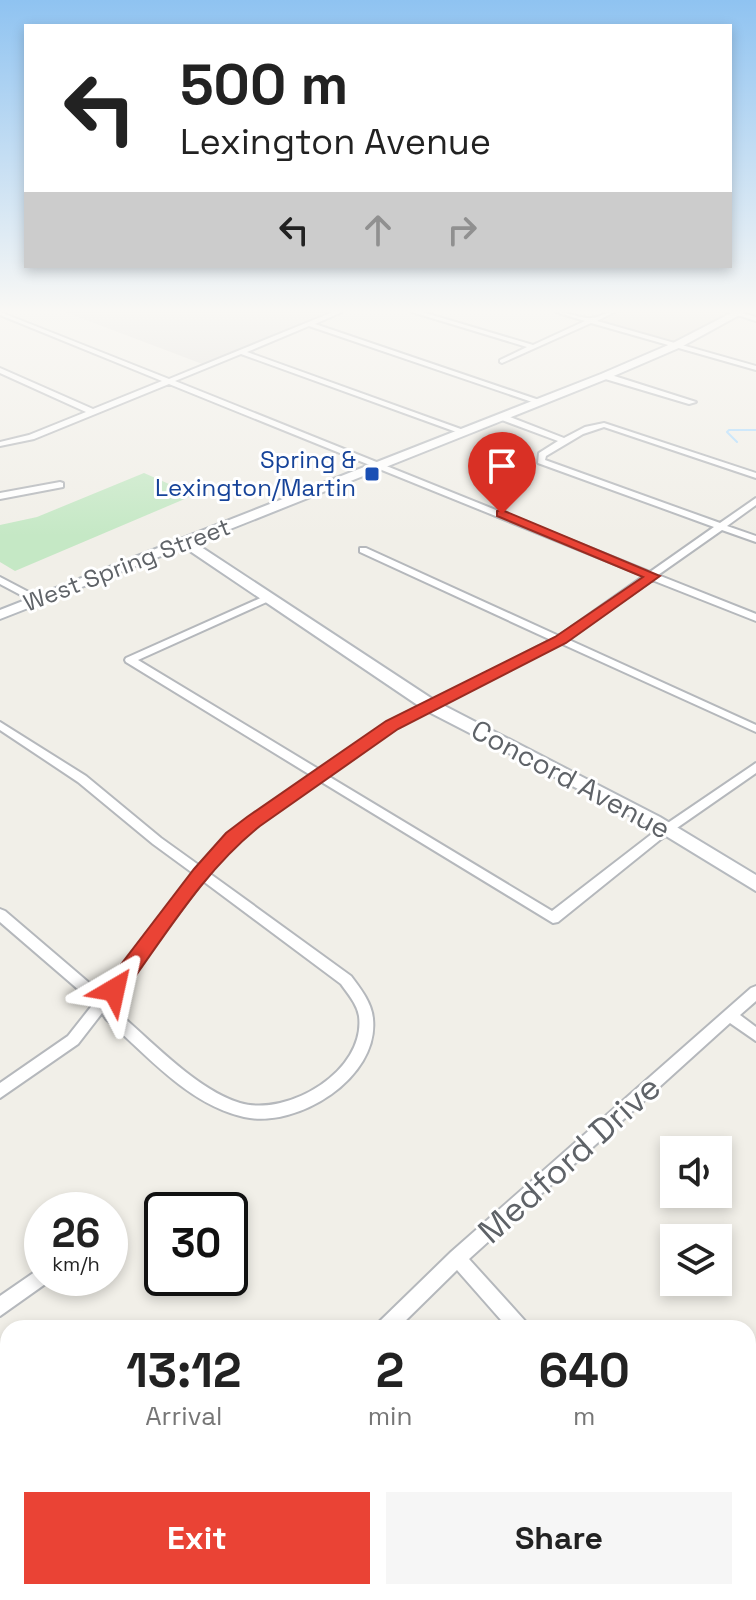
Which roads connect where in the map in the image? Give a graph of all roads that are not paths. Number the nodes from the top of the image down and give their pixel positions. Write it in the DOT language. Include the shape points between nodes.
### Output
graph roads {
  1 [pos="37,387"];
  2 [pos="154,387"];
  3 [pos="187,387"];
  4 [pos="339,387"];
  5 [pos="495,387"];
  6 [pos="579,387"];
  7 [pos="641,387"];
  8 [pos="541,402"];
  9 [pos="692,402"];
  10 [pos="93,412"];
  11 [pos="502,417"];
  12 [pos="465,432"];
  13 [pos="565,441"];
  14 [pos="0,444"];
  15 [pos="382,465"];
  16 [pos="756,476"];
  17 [pos="60,485"];
  18 [pos="0,496"];
  19 [pos="756,501"];
  20 [pos="722,526"];
  21 [pos="756,539"];
  22 [pos="185,542"];
  23 [pos="363,550"];
  24 [pos="653,576"];
  25 [pos="0,580"];
  26 [pos="268,598"];
  27 [pos="37,600"];
  28 [pos="0,615"];
  29 [pos="756,618"];
  30 [pos="560,640"];
  31 [pos="431,706"];
  32 [pos="0,725"];
  33 [pos="756,729"];
  34 [pos="756,767"];
  35 [pos="319,776"];
  36 [pos="667,829"];
  37 [pos="201,874"];
  38 [pos="756,884"];
  39 [pos="0,914"];
  40 [pos="756,992"];
  41 [pos="104,1003"];
  42 [pos="730,1015"];
  43 [pos="756,1035"];
  44 [pos="0,1091"];
  45 [pos="457,1258"];
  46 [pos="24,1289"];
  47 [pos="0,1307"];
  48 [pos="393,1320"];
  49 [pos="513,1320"];
  1 -- 10 [label="street"];
  2 -- 10 [label="street"];
  3 -- 15 [label="street"];
  4 -- 12 [label="street"];
  5 -- 8 [label="street"];
  6 -- 8 [label="main road, West Spring Street"];
  7 -- 9 [label="street"];
  8 -- 11 [label="main road, West Spring Street"];
  10 -- 14 [label="street"];
  11 -- 12 [label="main road, West Spring Street"];
  11 -- 13 [label="street"];
  12 -- 15 [label="main road, West Spring Street"];
  13 -- 16 [label="street" via="604,425"];
  13 -- 20 [label="street" via="541,461"];
  15 -- 22 [label="main road, West Spring Street"];
  15 -- 24 [label="street"];
  17 -- 18 [label="street"];
  19 -- 20 [label="street"];
  20 -- 21 [label="street"];
  20 -- 24 [label="street"];
  22 -- 26 [label="main road, Concord Avenue"];
  22 -- 27 [label="main road, West Spring Street"];
  23 -- 30 [label="street"];
  24 -- 29 [label="street"];
  24 -- 30 [label="street"];
  25 -- 27 [label="street"];
  26 -- 31 [label="main road, Concord Avenue"];
  26 -- 35 [label="street" via="130,660"];
  27 -- 28 [label="main road, West Spring Street"];
  30 -- 31 [label="street"];
  30 -- 33 [label="street"];
  31 -- 35 [label="street" via="392,725"];
  31 -- 36 [label="main road, Concord Avenue"];
  32 -- 37 [label="street" via="82,779"];
  34 -- 36 [label="street"];
  35 -- 36 [label="street" via="552,917"];
  35 -- 37 [label="street" via="233,837"];
  36 -- 38 [label="main road, Concord Avenue"];
  37 -- 41 [label="street"];
  37 -- 41 [label="street" via="346,980 361,999 366,1018 363,1045 352,1063 295,1107 239,1109 210,1098 111,1015"];
  39 -- 41 [label="street"];
  40 -- 42 [label="street, Medford Drive"];
  41 -- 44 [label="street" via="73,1040"];
  42 -- 43 [label="street"];
  42 -- 45 [label="street, Medford Drive"];
  45 -- 48 [label="street, Medford Drive"];
  45 -- 49 [label="street"];
  46 -- 47 [label="street"];
}
